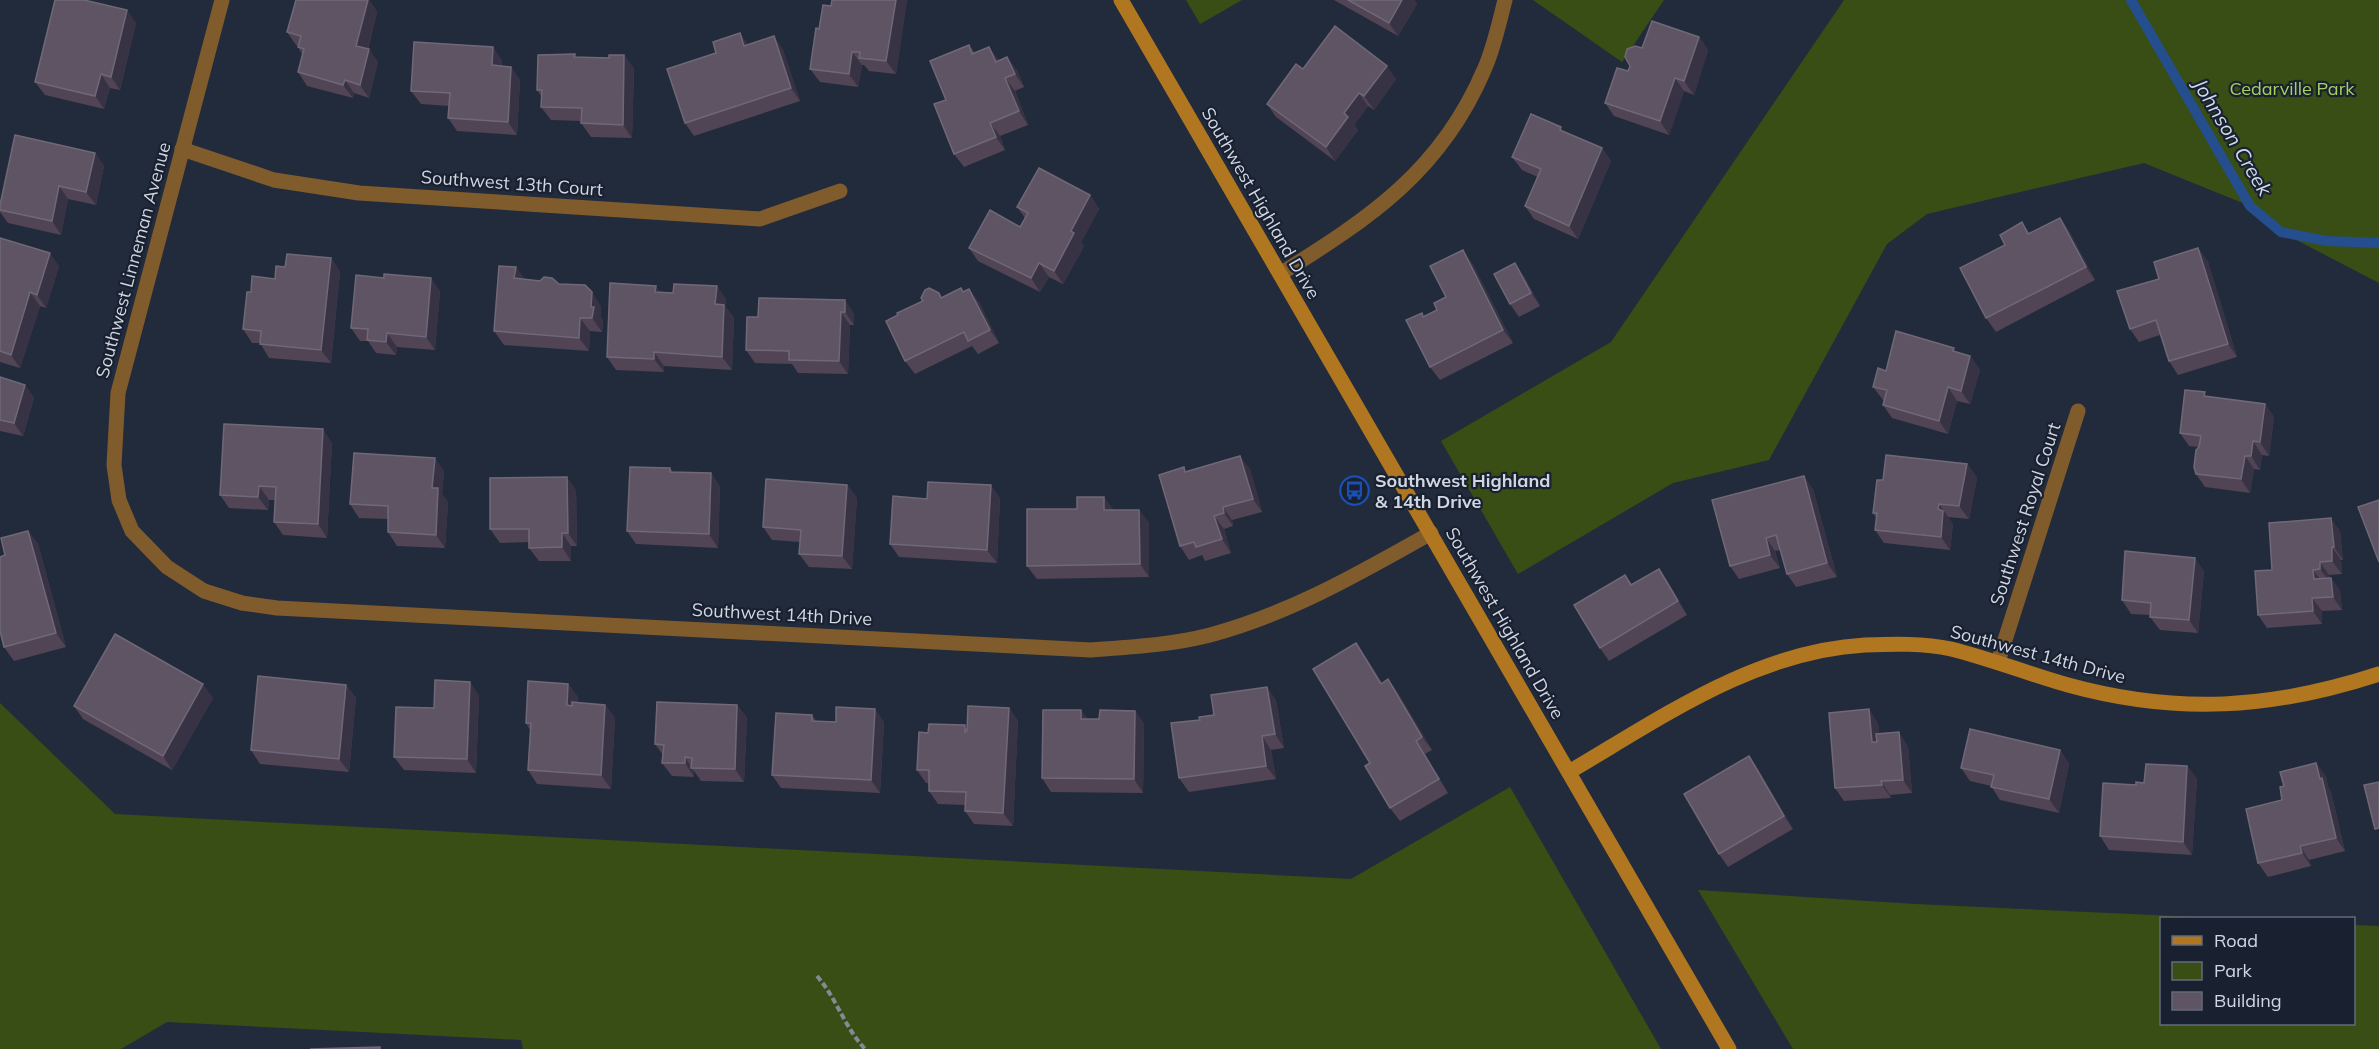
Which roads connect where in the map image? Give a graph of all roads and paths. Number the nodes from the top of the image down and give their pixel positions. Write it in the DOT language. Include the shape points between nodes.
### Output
graph roads {
  1 [pos="222,0"];
  2 [pos="1121,0"];
  3 [pos="1505,0"];
  4 [pos="182,149"];
  5 [pos="840,191"];
  6 [pos="1280,274"];
  7 [pos="2078,411"];
  8 [pos="132,531"];
  9 [pos="1431,533"];
  10 [pos="1998,662"];
  11 [pos="2379,674"];
  12 [pos="1569,772"];
  13 [pos="817,976"];
  14 [pos="865,1049"];
  15 [pos="1729,1049"];
  1 -- 4 [label="street, Southwest Linneman Avenue"];
  2 -- 6 [label="main road, Southwest Highland Drive"];
  3 -- 6 [label="street" via="1486,68 1466,109 1440,147 1410,182 1374,213"];
  4 -- 5 [label="street, Southwest 13th Court" via="274,180 359,193 748,219 760,219"];
  4 -- 8 [label="street, Southwest Linneman Avenue" via="118,393 114,465 119,500"];
  6 -- 9 [label="main road, Southwest Highland Drive"];
  7 -- 10 [label="street, Southwest Royal Court"];
  8 -- 9 [label="street, Southwest 14th Drive" via="167,567 204,591 242,603 277,608 1091,650 1155,646 1209,635 1266,616 1323,592"];
  9 -- 12 [label="main road, Southwest Highland Drive"];
  10 -- 11 [label="main road, Southwest 14th Drive" via="2066,685 2159,704 2251,704 2339,687"];
  10 -- 12 [label="main road, Southwest 14th Drive" via="1949,649 1909,645 1863,645 1809,654 1762,667 1715,688"];
  12 -- 15 [label="main road, Southwest Highland Drive"];
  13 -- 14 [label="path"];
}
